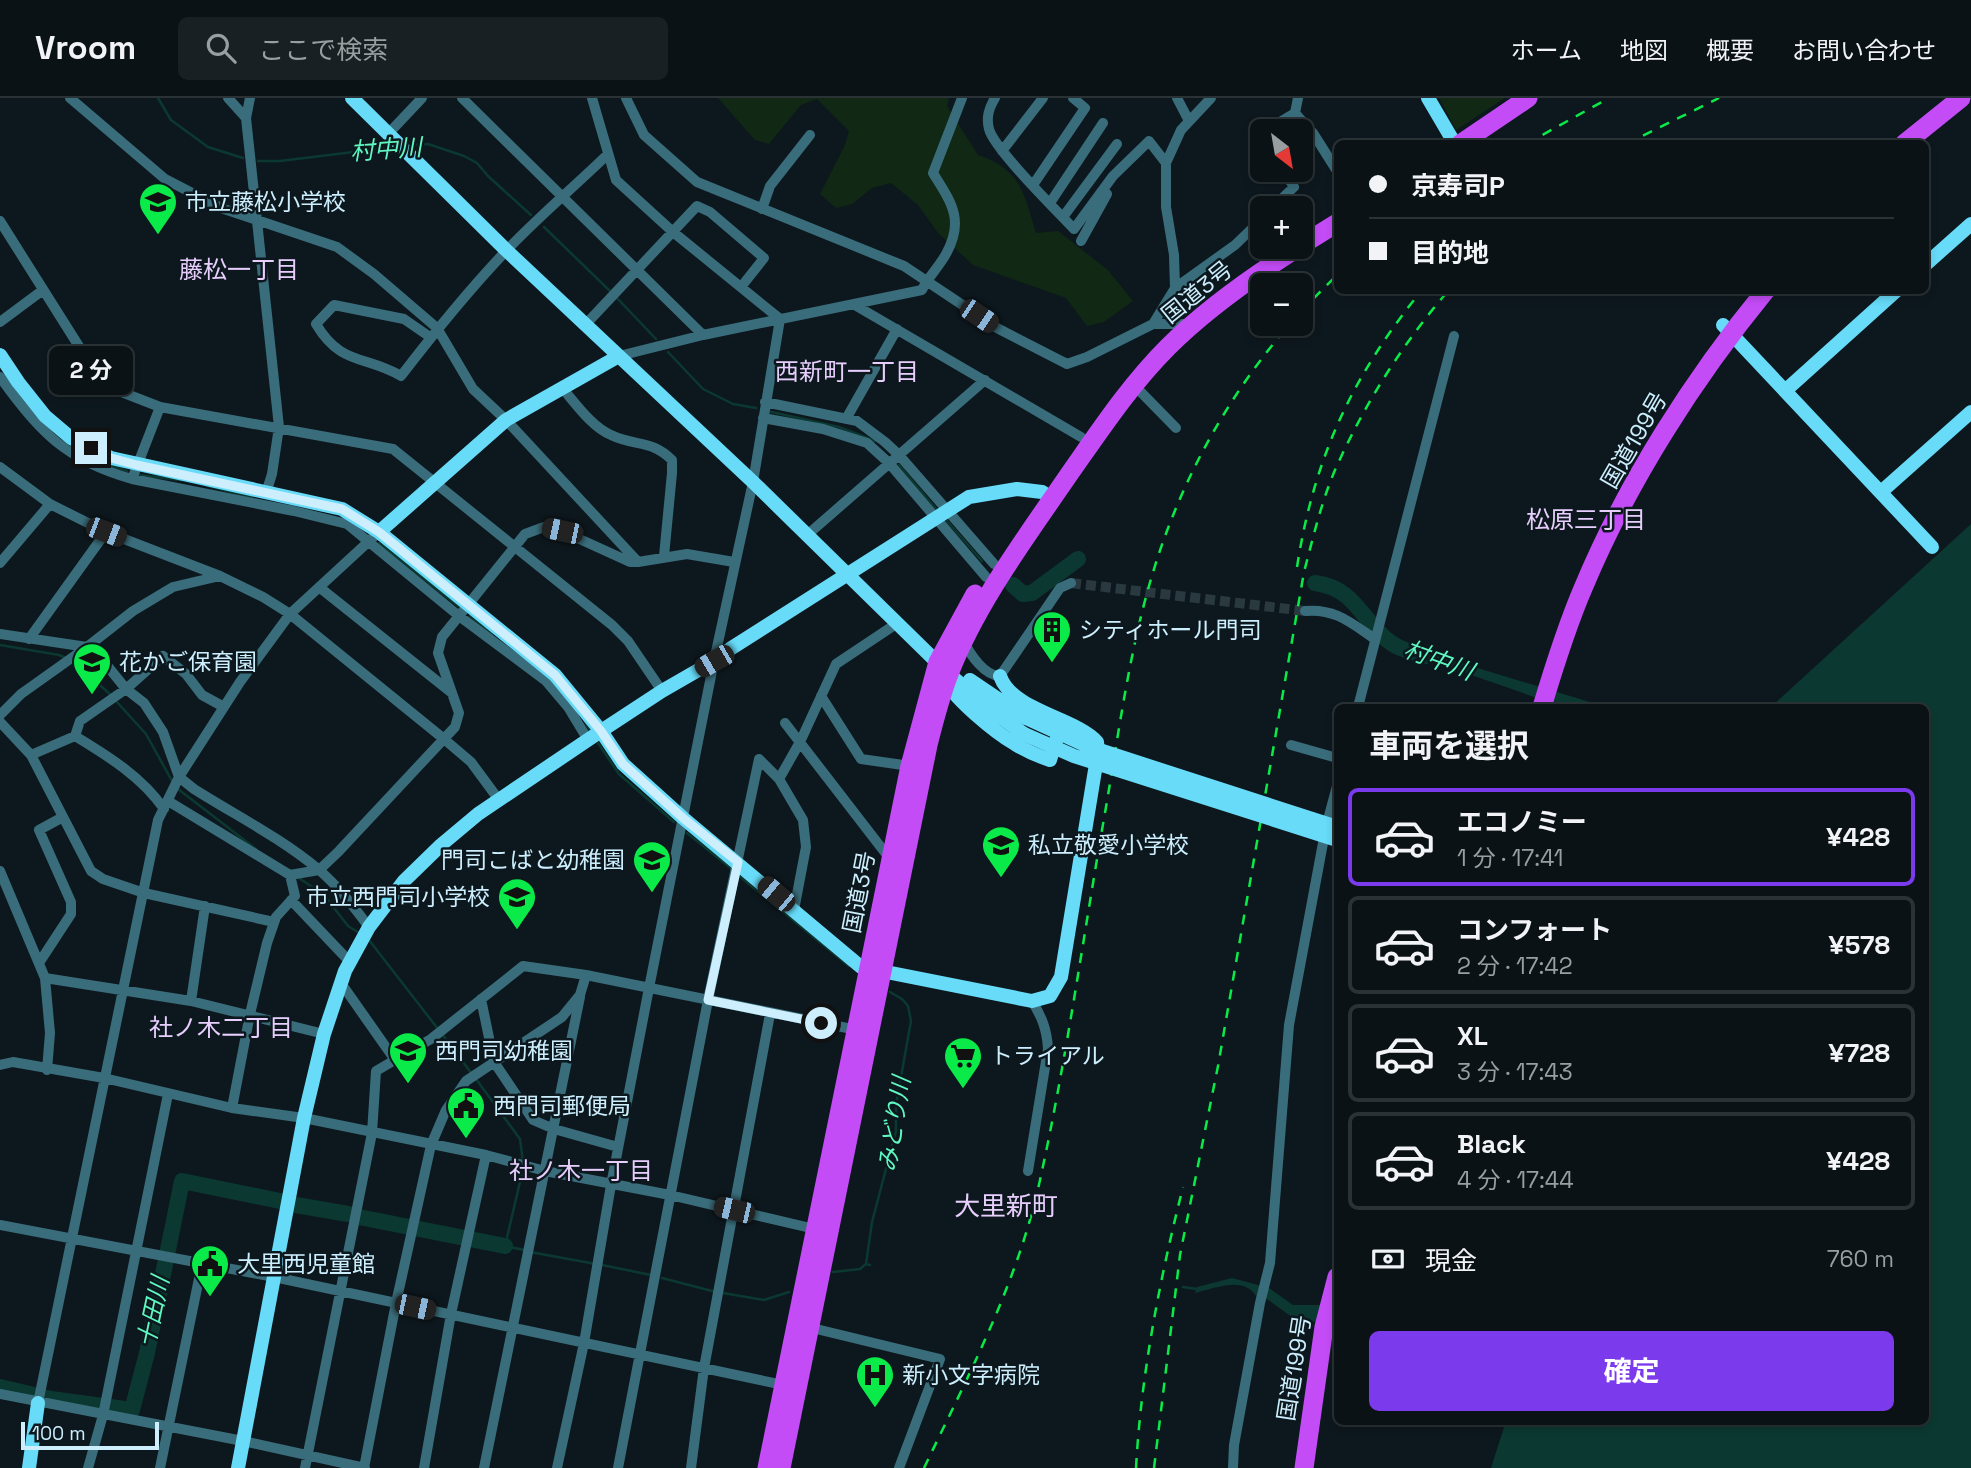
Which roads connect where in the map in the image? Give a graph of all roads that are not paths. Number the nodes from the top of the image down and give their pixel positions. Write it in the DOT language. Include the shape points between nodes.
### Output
graph roads {
  1 [pos="70,98"];
  2 [pos="228,98"];
  3 [pos="250,98"];
  4 [pos="352,98"];
  5 [pos="422,98"];
  6 [pos="462,98"];
  7 [pos="592,98"];
  8 [pos="626,98"];
  9 [pos="961,98"];
  10 [pos="995,98"];
  11 [pos="1043,98"];
  12 [pos="1073,98"];
  13 [pos="1177,98"];
  14 [pos="1211,98"];
  15 [pos="1298,98"];
  16 [pos="1428,98"];
  17 [pos="1528,98"];
  18 [pos="1942,98"];
  19 [pos="1961,98"];
  20 [pos="1295,113"];
  21 [pos="246,118"];
  22 [pos="1285,119"];
  23 [pos="1189,121"];
  24 [pos="1103,123"];
  25 [pos="810,135"];
  26 [pos="1455,140"];
  27 [pos="1464,140"];
  28 [pos="1892,140"];
  29 [pos="1910,140"];
  30 [pos="396,142"];
  31 [pos="1117,144"];
  32 [pos="1002,151"];
  33 [pos="607,155"];
  34 [pos="1166,163"];
  35 [pos="1334,166"];
  36 [pos="1122,168"];
  37 [pos="1291,182"];
  38 [pos="1034,185"];
  39 [pos="1285,196"];
  40 [pos="563,197"];
  41 [pos="1050,203"];
  42 [pos="762,209"];
  43 [pos="1063,217"];
  44 [pos="258,219"];
  45 [pos="0,222"];
  46 [pos="1971,224"];
  47 [pos="1334,225"];
  48 [pos="1250,231"];
  49 [pos="673,232"];
  50 [pos="1313,238"];
  51 [pos="1081,241"];
  52 [pos="506,250"];
  53 [pos="1281,259"];
  54 [pos="1929,261"];
  55 [pos="636,270"];
  56 [pos="927,280"];
  57 [pos="741,288"];
  58 [pos="1175,288"];
  59 [pos="43,290"];
  60 [pos="1748,294"];
  61 [pos="1762,294"];
  62 [pos="1893,294"];
  63 [pos="853,304"];
  64 [pos="780,319"];
  65 [pos="0,323"];
  66 [pos="586,324"];
  67 [pos="1153,324"];
  68 [pos="1193,324"];
  69 [pos="897,329"];
  70 [pos="1727,329"];
  71 [pos="433,332"];
  72 [pos="702,335"];
  73 [pos="1454,336"];
  74 [pos="0,355"];
  75 [pos="619,356"];
  76 [pos="0,377"];
  77 [pos="985,380"];
  78 [pos="1133,384"];
  79 [pos="563,389"];
  80 [pos="1786,390"];
  81 [pos="765,402"];
  82 [pos="160,407"];
  83 [pos="1971,412"];
  84 [pos="762,418"];
  85 [pos="846,419"];
  86 [pos="506,420"];
  87 [pos="279,427"];
  88 [pos="1176,428"];
  89 [pos="1081,437"];
  90 [pos="899,455"];
  91 [pos="889,463"];
  92 [pos="137,465"];
  93 [pos="0,469"];
  94 [pos="132,479"];
  95 [pos="752,482"];
  96 [pos="436,483"];
  97 [pos="1881,492"];
  98 [pos="266,493"];
  99 [pos="1047,496"];
  100 [pos="50,505"];
  101 [pos="949,510"];
  102 [pos="936,518"];
  103 [pos="106,532"];
  104 [pos="806,536"];
  105 [pos="374,537"];
  106 [pos="1932,547"];
  107 [pos="515,548"];
  108 [pos="664,556"];
  109 [pos="638,562"];
  110 [pos="734,562"];
  111 [pos="0,563"];
  112 [pos="990,571"];
  113 [pos="845,575"];
  114 [pos="220,576"];
  115 [pos="1071,583"];
  116 [pos="319,587"];
  117 [pos="469,605"];
  118 [pos="1305,611"];
  119 [pos="290,614"];
  120 [pos="459,616"];
  121 [pos="897,624"];
  122 [pos="0,635"];
  123 [pos="29,639"];
  124 [pos="1375,639"];
  125 [pos="964,642"];
  126 [pos="87,648"];
  127 [pos="714,661"];
  128 [pos="946,672"];
  129 [pos="1000,676"];
  130 [pos="125,689"];
  131 [pos="662,691"];
  132 [pos="454,695"];
  133 [pos="821,696"];
  134 [pos="1358,704"];
  135 [pos="1536,704"];
  136 [pos="224,707"];
  137 [pos="0,715"];
  138 [pos="0,722"];
  139 [pos="1062,722"];
  140 [pos="785,723"];
  141 [pos="601,731"];
  142 [pos="75,736"];
  143 [pos="444,739"];
  144 [pos="588,740"];
  145 [pos="800,742"];
  146 [pos="1292,745"];
  147 [pos="31,755"];
  148 [pos="1334,757"];
  149 [pos="910,766"];
  150 [pos="179,777"];
  151 [pos="779,779"];
  152 [pos="1334,798"];
  153 [pos="499,800"];
  154 [pos="166,805"];
  155 [pos="63,817"];
  156 [pos="683,818"];
  157 [pos="1334,826"];
  158 [pos="1334,839"];
  159 [pos="890,859"];
  160 [pos="738,864"];
  161 [pos="319,870"];
  162 [pos="0,871"];
  163 [pos="289,874"];
  164 [pos="144,893"];
  165 [pos="291,900"];
  166 [pos="205,906"];
  167 [pos="794,910"];
  168 [pos="274,922"];
  169 [pos="366,933"];
  170 [pos="350,962"];
  171 [pos="39,963"];
  172 [pos="876,971"];
  173 [pos="586,975"];
  174 [pos="45,978"];
  175 [pos="341,983"];
  176 [pos="649,988"];
  177 [pos="122,989"];
  178 [pos="580,995"];
  179 [pos="481,999"];
  180 [pos="708,1000"];
  181 [pos="191,1001"];
  182 [pos="1031,1001"];
  183 [pos="250,1014"];
  184 [pos="769,1014"];
  185 [pos="857,1031"];
  186 [pos="324,1034"];
  187 [pos="395,1060"];
  188 [pos="494,1062"];
  189 [pos="0,1065"];
  190 [pos="47,1070"];
  191 [pos="104,1078"];
  192 [pos="168,1094"];
  193 [pos="232,1108"];
  194 [pos="304,1118"];
  195 [pos="554,1129"];
  196 [pos="372,1133"];
  197 [pos="431,1145"];
  198 [pos="618,1147"];
  199 [pos="486,1155"];
  200 [pos="545,1171"];
  201 [pos="1028,1171"];
  202 [pos="611,1185"];
  203 [pos="670,1195"];
  204 [pos="734,1210"];
  205 [pos="0,1225"];
  206 [pos="822,1230"];
  207 [pos="72,1239"];
  208 [pos="137,1252"];
  209 [pos="202,1264"];
  210 [pos="274,1277"];
  211 [pos="340,1291"];
  212 [pos="396,1303"];
  213 [pos="1334,1306"];
  214 [pos="451,1314"];
  215 [pos="803,1326"];
  216 [pos="513,1327"];
  217 [pos="1333,1329"];
  218 [pos="583,1343"];
  219 [pos="639,1356"];
  220 [pos="704,1368"];
  221 [pos="791,1386"];
  222 [pos="0,1394"];
  223 [pos="38,1403"];
  224 [pos="103,1415"];
  225 [pos="168,1427"];
  226 [pos="243,1440"];
  227 [pos="308,1454"];
  228 [pos="29,1468"];
  229 [pos="88,1468"];
  230 [pos="160,1468"];
  231 [pos="237,1468"];
  232 [pos="305,1468"];
  233 [pos="364,1468"];
  234 [pos="424,1468"];
  235 [pos="484,1468"];
  236 [pos="557,1468"];
  237 [pos="618,1468"];
  238 [pos="691,1468"];
  239 [pos="767,1468"];
  240 [pos="781,1468"];
  241 [pos="898,1468"];
  242 [pos="1233,1468"];
  243 [pos="1304,1468"];
  244 [pos="1315,1468"];
  1 -- 44 [label="street" via="165,179 221,208"];
  2 -- 21 [label="street"];
  3 -- 21 [label="street"];
  4 -- 30 [label="street"];
  5 -- 30 [label="street"];
  6 -- 40 [label="street"];
  7 -- 33 [label="street"];
  8 -- 42 [label="street" via="643,135 697,182"];
  9 -- 56 [label="street" via="933,173 953,205 956,231"];
  10 -- 32 [label="street" via="988,108 989,131"];
  11 -- 32 [label="street"];
  12 -- 38 [label="street" via="1085,108"];
  13 -- 23 [label="street"];
  14 -- 23 [label="street"];
  15 -- 20 [label="street"];
  16 -- 26 [label="street"];
  17 -- 27 [label="highway"];
  18 -- 28 [label="highway"];
  19 -- 29 [label="highway"];
  20 -- 22 [label="street"];
  20 -- 35 [label="street"];
  21 -- 44 [label="street"];
  23 -- 34 [label="street"];
  24 -- 41 [label="street"];
  25 -- 42 [label="street" via="770,186"];
  30 -- 52 [label="street"];
  31 -- 43 [label="street"];
  32 -- 38 [label="street"];
  33 -- 40 [label="street"];
  33 -- 49 [label="street" via="616,180"];
  34 -- 36 [label="street" via="1149,141"];
  34 -- 58 [label="street"];
  36 -- 43 [label="street" via="1074,229"];
  36 -- 51 [label="street"];
  37 -- 39 [label="street" via="1294,187"];
  38 -- 41 [label="street"];
  40 -- 52 [label="street"];
  40 -- 55 [label="street"];
  41 -- 43 [label="street"];
  42 -- 56 [label="street" via="904,266"];
  44 -- 71 [label="street" via="337,247 374,274"];
  44 -- 87 [label="street"];
  45 -- 59 [label="street"];
  46 -- 54 [label="street"];
  47 -- 50 [label="highway, 国道3号"];
  48 -- 58 [label="street"];
  49 -- 55 [label="street"];
  49 -- 57 [label="street"];
  49 -- 57 [label="street" via="697,206 710,212 764,258"];
  52 -- 66 [label="street"];
  52 -- 71 [label="street"];
  53 -- 68 [label="highway, 国道3号"];
  55 -- 66 [label="street"];
  55 -- 72 [label="street"];
  56 -- 63 [label="street" via="922,290"];
  56 -- 67 [label="street" via="997,328 1067,363 1087,358"];
  57 -- 64 [label="street"];
  58 -- 67 [label="street"];
  59 -- 65 [label="street"];
  59 -- 82 [label="street" via="105,378 124,393"];
  60 -- 70 [label="highway, 国道199号"];
  61 -- 70 [label="highway, 国道199号"];
  62 -- 80 [label="street"];
  63 -- 64 [label="street"];
  63 -- 69 [label="street"];
  64 -- 72 [label="street"];
  64 -- 81 [label="street"];
  66 -- 75 [label="street"];
  67 -- 68 [label="street"];
  68 -- 78 [label="highway, 国道3号"];
  69 -- 77 [label="street"];
  69 -- 85 [label="street"];
  70 -- 80 [label="street"];
  70 -- 135 [label="highway, 国道199号" via="1633,487 1584,586"];
  71 -- 71 [label="street" via="401,376 384,366 347,357 316,324 334,305 404,319"];
  71 -- 86 [label="street" via="473,389"];
  72 -- 75 [label="street"];
  73 -- 124 [label="street"];
  74 -- 92 [label="street" via="45,416 71,438"];
  75 -- 79 [label="street"];
  75 -- 95 [label="street"];
  76 -- 94 [label="street" via="36,425 66,451"];
  77 -- 89 [label="street"];
  77 -- 90 [label="street"];
  78 -- 88 [label="street"];
  78 -- 89 [label="highway, 国道3号" via="1110,402"];
  78 -- 99 [label="highway, 国道3号"];
  79 -- 86 [label="street"];
  79 -- 108 [label="street" via="608,434 632,444 649,443 671,460"];
  80 -- 97 [label="street"];
  81 -- 84 [label="street"];
  81 -- 85 [label="street"];
  82 -- 87 [label="street"];
  82 -- 92 [label="street"];
  83 -- 97 [label="street"];
  84 -- 91 [label="street" via="848,435 867,443"];
  84 -- 95 [label="street"];
  85 -- 90 [label="street" via="857,422"];
  86 -- 96 [label="street"];
  86 -- 109 [label="street"];
  87 -- 96 [label="street" via="393,449"];
  87 -- 98 [label="street"];
  89 -- 99 [label="highway, 国道3号"];
  90 -- 91 [label="street"];
  90 -- 101 [label="street"];
  91 -- 102 [label="street"];
  91 -- 104 [label="street"];
  92 -- 94 [label="street"];
  92 -- 98 [label="street"];
  93 -- 100 [label="street"];
  94 -- 105 [label="street" via="294,511 346,524"];
  95 -- 104 [label="street"];
  95 -- 110 [label="street"];
  96 -- 105 [label="street"];
  96 -- 107 [label="street"];
  97 -- 106 [label="street"];
  98 -- 105 [label="street" via="342,509"];
  99 -- 101 [label="street" via="1017,489 969,497"];
  99 -- 112 [label="highway, 国道3号"];
  99 -- 125 [label="highway, 国道3号"];
  100 -- 103 [label="street"];
  100 -- 111 [label="street"];
  101 -- 102 [label="street"];
  101 -- 112 [label="street"];
  102 -- 112 [label="street"];
  102 -- 113 [label="street"];
  103 -- 114 [label="street"];
  103 -- 123 [label="street"];
  104 -- 113 [label="street"];
  105 -- 116 [label="street"];
  105 -- 117 [label="street"];
  105 -- 120 [label="street"];
  107 -- 109 [label="street" via="526,534 544,527"];
  107 -- 117 [label="street"];
  107 -- 131 [label="street" via="612,625"];
  108 -- 109 [label="street"];
  108 -- 110 [label="street" via="687,554"];
  110 -- 127 [label="street"];
  112 -- 128 [label="highway, 国道3号" via="962,615"];
  113 -- 121 [label="street"];
  113 -- 127 [label="street"];
  114 -- 119 [label="street"];
  114 -- 126 [label="street" via="173,587 133,611"];
  115 -- 129 [label="street" via="1060,588"];
  116 -- 119 [label="street"];
  116 -- 132 [label="street"];
  117 -- 120 [label="street"];
  117 -- 141 [label="street" via="555,675"];
  118 -- 124 [label="street" via="1322,609"];
  119 -- 136 [label="street"];
  119 -- 143 [label="street"];
  120 -- 132 [label="street" via="442,637 438,653"];
  120 -- 144 [label="street" via="546,681"];
  121 -- 128 [label="street"];
  121 -- 133 [label="street" via="836,664"];
  122 -- 123 [label="street"];
  123 -- 126 [label="street"];
  124 -- 134 [label="street"];
  125 -- 128 [label="highway, 国道3号"];
  125 -- 129 [label="street" via="977,662"];
  126 -- 130 [label="street"];
  126 -- 137 [label="street" via="21,694"];
  127 -- 131 [label="street"];
  127 -- 156 [label="street"];
  128 -- 139 [label="street" via="959,698 1012,743 1050,760"];
  128 -- 149 [label="highway, 国道3号"];
  128 -- 157 [label="street, bridge" via="1026,718 1087,746"];
  128 -- 158 [label="street, bridge" via="1024,734 1074,756"];
  128 -- 172 [label="highway, 国道3号"];
  129 -- 139 [label="street" via="1015,694"];
  130 -- 136 [label="street" via="163,656 186,674 201,695"];
  130 -- 142 [label="street" via="80,722"];
  130 -- 150 [label="street" via="144,703 163,732"];
  131 -- 141 [label="street"];
  132 -- 143 [label="street" via="459,713 455,727"];
  133 -- 145 [label="street"];
  133 -- 149 [label="street" via="862,759"];
  136 -- 150 [label="street"];
  138 -- 147 [label="street"];
  139 -- 182 [label="street" via="1093,737 1098,752 1061,977 1050,996"];
  140 -- 145 [label="street"];
  141 -- 144 [label="street"];
  141 -- 156 [label="street" via="623,764"];
  142 -- 147 [label="street"];
  142 -- 154 [label="street" via="106,754"];
  143 -- 153 [label="street" via="471,762"];
  143 -- 161 [label="street"];
  144 -- 153 [label="street"];
  145 -- 151 [label="street"];
  145 -- 159 [label="street"];
  146 -- 148 [label="street"];
  147 -- 155 [label="street"];
  149 -- 159 [label="highway, 国道3号"];
  150 -- 154 [label="street"];
  150 -- 161 [label="street"];
  151 -- 160 [label="street" via="759,759"];
  151 -- 167 [label="street" via="803,820 806,846"];
  152 -- 242 [label="street" via="1289,1025 1270,1263"];
  153 -- 169 [label="street" via="404,881"];
  154 -- 163 [label="street"];
  154 -- 164 [label="street" via="158,820"];
  155 -- 164 [label="street" via="91,871"];
  155 -- 171 [label="street" via="39,830 71,902 71,914"];
  156 -- 160 [label="street"];
  156 -- 176 [label="street"];
  159 -- 172 [label="highway, 国道3号"];
  160 -- 167 [label="street"];
  160 -- 180 [label="street"];
  161 -- 163 [label="street"];
  161 -- 169 [label="street" via="342,892"];
  162 -- 171 [label="street"];
  163 -- 165 [label="street" via="295,895"];
  164 -- 166 [label="street"];
  164 -- 177 [label="street"];
  165 -- 168 [label="street"];
  165 -- 170 [label="street"];
  166 -- 168 [label="street"];
  166 -- 181 [label="street"];
  167 -- 172 [label="street" via="861,967"];
  168 -- 183 [label="street"];
  169 -- 170 [label="street"];
  170 -- 175 [label="street"];
  171 -- 174 [label="street"];
  172 -- 182 [label="street"];
  172 -- 185 [label="highway, 国道3号"];
  172 -- 206 [label="highway, 国道3号"];
  173 -- 176 [label="street"];
  173 -- 178 [label="street"];
  173 -- 179 [label="street" via="523,966"];
  174 -- 177 [label="street"];
  174 -- 190 [label="street" via="50,1033"];
  175 -- 186 [label="street"];
  175 -- 187 [label="street"];
  176 -- 180 [label="street"];
  176 -- 198 [label="street"];
  177 -- 181 [label="street"];
  177 -- 191 [label="street"];
  178 -- 188 [label="street" via="562,1017"];
  178 -- 195 [label="street"];
  179 -- 187 [label="street" via="431,1039"];
  179 -- 188 [label="street"];
  180 -- 184 [label="street"];
  180 -- 203 [label="street"];
  181 -- 183 [label="street"];
  182 -- 201 [label="street" via="1043,1018 1048,1049"];
  183 -- 186 [label="street"];
  183 -- 193 [label="street"];
  184 -- 185 [label="street"];
  184 -- 204 [label="street"];
  185 -- 206 [label="highway, 国道3号"];
  186 -- 194 [label="street"];
  187 -- 196 [label="street" via="376,1071"];
  188 -- 195 [label="street" via="533,1120"];
  188 -- 197 [label="street" via="466,1081 446,1110"];
  189 -- 190 [label="street" via="13,1062"];
  190 -- 191 [label="street"];
  191 -- 192 [label="street"];
  191 -- 207 [label="street"];
  192 -- 193 [label="street"];
  192 -- 208 [label="street"];
  193 -- 194 [label="street"];
  194 -- 196 [label="street"];
  194 -- 210 [label="street"];
  195 -- 198 [label="street"];
  195 -- 200 [label="street"];
  196 -- 197 [label="street"];
  196 -- 211 [label="street"];
  197 -- 199 [label="street"];
  197 -- 212 [label="street"];
  198 -- 202 [label="street"];
  199 -- 200 [label="street"];
  199 -- 214 [label="street"];
  200 -- 202 [label="street"];
  200 -- 216 [label="street"];
  202 -- 203 [label="street"];
  202 -- 218 [label="street"];
  203 -- 204 [label="street"];
  203 -- 219 [label="street"];
  204 -- 206 [label="street"];
  204 -- 220 [label="street"];
  205 -- 207 [label="street"];
  206 -- 215 [label="highway, 国道3号"];
  207 -- 208 [label="street"];
  207 -- 223 [label="street"];
  208 -- 209 [label="street"];
  208 -- 224 [label="street"];
  209 -- 210 [label="street"];
  209 -- 225 [label="street"];
  210 -- 211 [label="street"];
  210 -- 226 [label="street"];
  211 -- 212 [label="street"];
  211 -- 227 [label="street"];
  212 -- 214 [label="street"];
  212 -- 233 [label="street"];
  213 -- 217 [label="highway, 国道199号"];
  214 -- 216 [label="street"];
  214 -- 234 [label="street"];
  215 -- 221 [label="highway, 国道3号"];
  215 -- 241 [label="street" via="940,1359"];
  216 -- 218 [label="street"];
  216 -- 235 [label="street"];
  217 -- 243 [label="highway, 国道199号"];
  217 -- 244 [label="highway, 国道199号"];
  218 -- 219 [label="street"];
  218 -- 236 [label="street"];
  219 -- 220 [label="street"];
  219 -- 237 [label="street"];
  220 -- 221 [label="street"];
  220 -- 238 [label="street"];
  221 -- 239 [label="highway, 国道3号"];
  221 -- 240 [label="highway, 国道3号"];
  222 -- 223 [label="street"];
  223 -- 224 [label="street"];
  223 -- 228 [label="street"];
  224 -- 225 [label="street"];
  224 -- 229 [label="street"];
  225 -- 226 [label="street"];
  225 -- 230 [label="street"];
  226 -- 227 [label="street"];
  226 -- 231 [label="street"];
  227 -- 232 [label="street"];
  227 -- 233 [label="street"];
}
